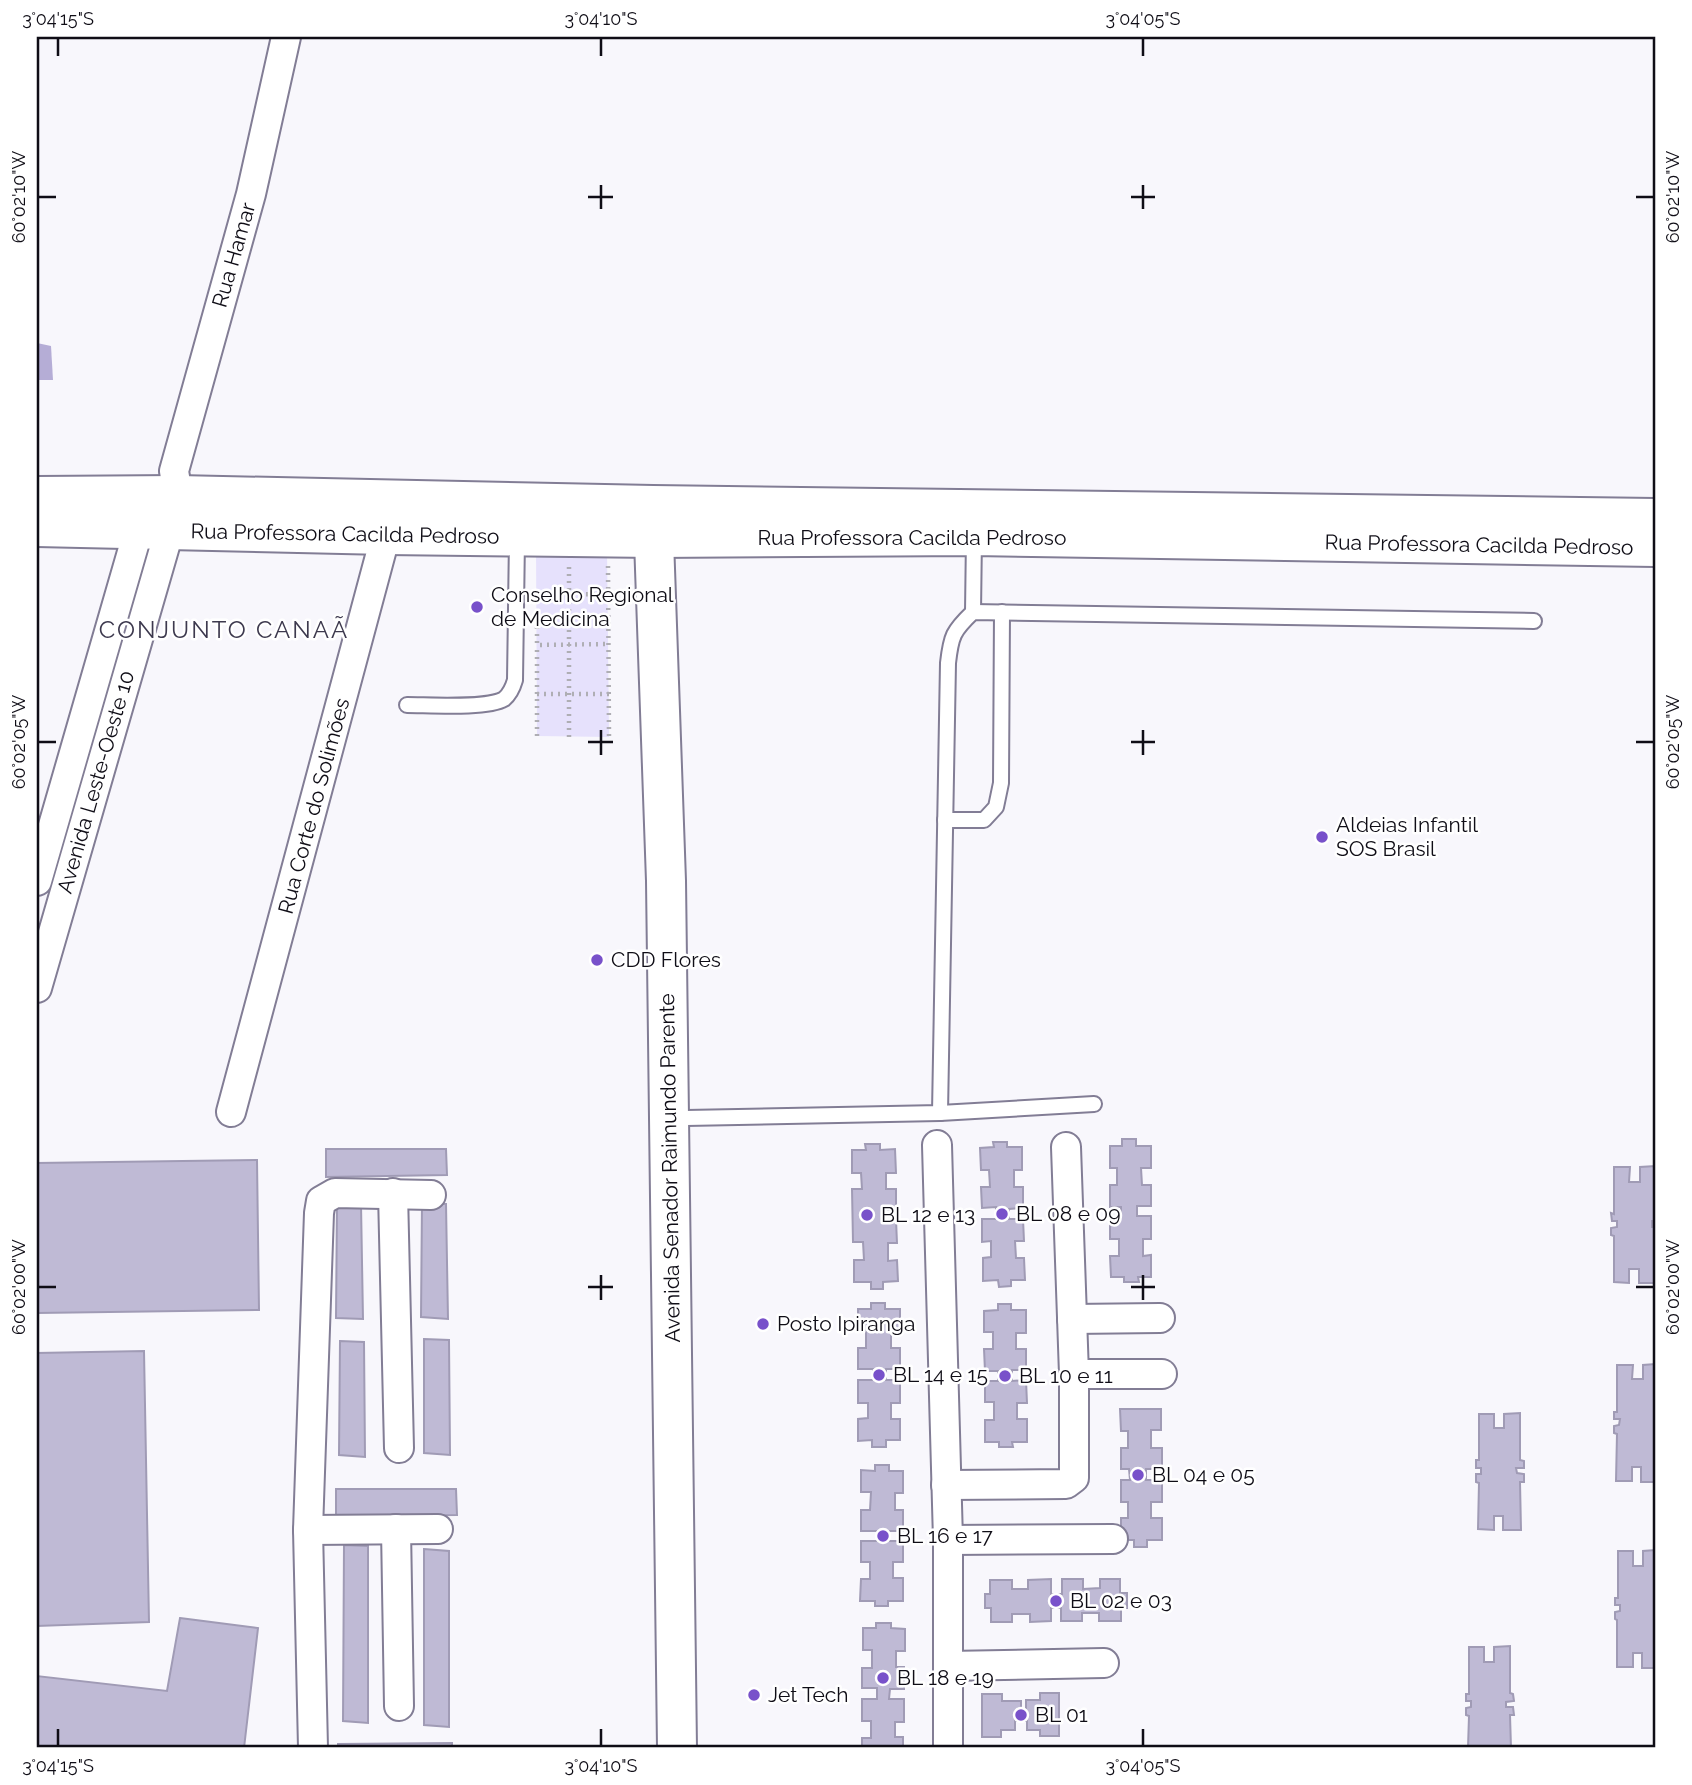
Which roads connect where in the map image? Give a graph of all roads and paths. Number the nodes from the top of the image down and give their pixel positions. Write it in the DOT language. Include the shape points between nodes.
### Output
graph roads {
  1 [pos="286,37"];
  2 [pos="37,496"];
  3 [pos="162,505"];
  4 [pos="391,517"];
  5 [pos="1655,518"];
  6 [pos="654,521"];
  7 [pos="37,527"];
  8 [pos="974,536"];
  9 [pos="517,537"];
  10 [pos="1655,547"];
  11 [pos="569,559"];
  12 [pos="607,559"];
  13 [pos="537,583"];
  14 [pos="608,594"];
  15 [pos="537,595"];
  16 [pos="569,595"];
  17 [pos="973,612"];
  18 [pos="1002,612"];
  19 [pos="1534,621"];
  20 [pos="569,644"];
  21 [pos="610,644"];
  22 [pos="537,645"];
  23 [pos="537,694"];
  24 [pos="569,694"];
  25 [pos="610,694"];
  26 [pos="407,705"];
  27 [pos="537,736"];
  28 [pos="569,737"];
  29 [pos="610,737"];
  30 [pos="945,820"];
  31 [pos="37,881"];
  32 [pos="37,988"];
  33 [pos="1094,1104"];
  34 [pos="232,1112"];
  35 [pos="940,1112"];
  36 [pos="669,1120"];
  37 [pos="937,1146"];
  38 [pos="1066,1147"];
  39 [pos="393,1193"];
  40 [pos="431,1195"];
  41 [pos="1160,1318"];
  42 [pos="1072,1319"];
  43 [pos="1074,1374"];
  44 [pos="1162,1374"];
  45 [pos="399,1448"];
  46 [pos="946,1485"];
  47 [pos="396,1529"];
  48 [pos="438,1529"];
  49 [pos="308,1530"];
  50 [pos="1113,1539"];
  51 [pos="948,1540"];
  52 [pos="1104,1663"];
  53 [pos="948,1666"];
  54 [pos="399,1706"];
  55 [pos="313,1748"];
  56 [pos="677,1748"];
  57 [pos="948,1748"];
  1 -- 3 [label="street, Rua Hamar" via="251,194"];
  2 -- 3 [label="street"];
  3 -- 4 [label="street, Rua Professora Cacilda Pedroso"];
  3 -- 7 [label="street"];
  3 -- 31 [label="street, Avenida Leste-Oeste 10"];
  3 -- 32 [label="street, Avenida Leste-Oeste 10"];
  4 -- 6 [label="street, Rua Professora Cacilda Pedroso"];
  4 -- 9 [label="street, Rua Professora Cacilda Pedroso"];
  4 -- 34 [label="street, Rua Corte do Solimões"];
  5 -- 6 [label="street, Rua Professora Cacilda Pedroso"];
  6 -- 8 [label="street, Rua Professora Cacilda Pedroso"];
  6 -- 9 [label="street, Rua Professora Cacilda Pedroso"];
  6 -- 36 [label="street, Avenida Senador Raimundo Parente"];
  8 -- 10 [label="street, Rua Professora Cacilda Pedroso"];
  8 -- 17 [label="lane"];
  9 -- 26 [label="lane" via="512,690 505,698 481,704"];
  11 -- 16 [label="path"];
  12 -- 14 [label="path"];
  13 -- 15 [label="path"];
  14 -- 16 [label="path"];
  14 -- 21 [label="path"];
  15 -- 16 [label="path"];
  15 -- 22 [label="path"];
  16 -- 20 [label="path"];
  17 -- 18 [label="lane"];
  17 -- 30 [label="lane" via="956,628 950,646"];
  18 -- 19 [label="lane"];
  18 -- 30 [label="lane" via="1001,783 996,807 984,820"];
  20 -- 21 [label="path"];
  20 -- 22 [label="path"];
  20 -- 24 [label="path"];
  21 -- 25 [label="path"];
  22 -- 23 [label="path"];
  23 -- 24 [label="path"];
  23 -- 27 [label="path"];
  24 -- 25 [label="path"];
  24 -- 28 [label="path"];
  25 -- 29 [label="path"];
  30 -- 35 [label="lane"];
  33 -- 35 [label="lane"];
  35 -- 36 [label="lane"];
  36 -- 56 [label="street, Avenida Senador Raimundo Parente"];
  37 -- 46 [label="street"];
  38 -- 42 [label="street"];
  39 -- 40 [label="street"];
  39 -- 45 [label="street"];
  39 -- 49 [label="street" via="335,1193 321,1201"];
  41 -- 42 [label="street"];
  42 -- 43 [label="street"];
  43 -- 44 [label="street"];
  43 -- 46 [label="street" via="1072,1481"];
  46 -- 51 [label="street"];
  47 -- 48 [label="street"];
  47 -- 49 [label="street"];
  47 -- 54 [label="street"];
  49 -- 55 [label="street"];
  50 -- 51 [label="street"];
  51 -- 53 [label="street"];
  52 -- 53 [label="street"];
  53 -- 57 [label="street"];
}
